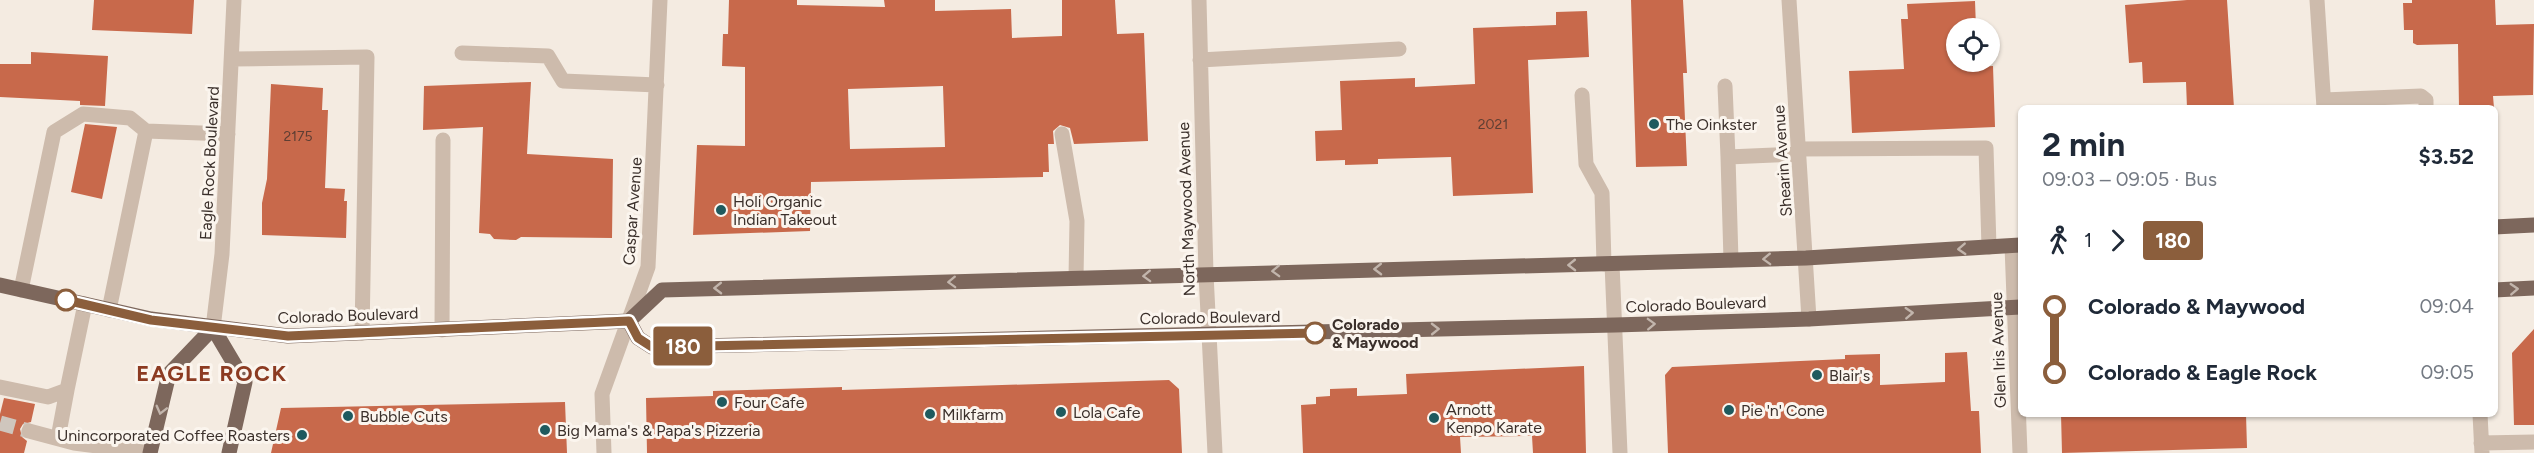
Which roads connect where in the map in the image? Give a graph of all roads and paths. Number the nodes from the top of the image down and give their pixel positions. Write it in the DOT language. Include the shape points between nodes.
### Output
graph roads {
  1 [pos="234,0"];
  2 [pos="660,0"];
  3 [pos="1199,0"];
  4 [pos="1789,0"];
  5 [pos="2317,0"];
  6 [pos="1399,50"];
  7 [pos="462,53"];
  8 [pos="232,59"];
  9 [pos="1200,60"];
  10 [pos="657,85"];
  11 [pos="1725,86"];
  12 [pos="1582,95"];
  13 [pos="2324,104"];
  14 [pos="2426,105"];
  15 [pos="146,131"];
  16 [pos="228,134"];
  17 [pos="1062,134"];
  18 [pos="443,140"];
  19 [pos="1799,151"];
  20 [pos="1728,157"];
  21 [pos="2534,225"];
  22 [pos="2498,227"];
  23 [pos="2016,246"];
  24 [pos="1989,247"];
  25 [pos="1806,258"];
  26 [pos="1731,260"];
  27 [pos="1608,264"];
  28 [pos="1206,274"];
  29 [pos="1077,278"];
  30 [pos="0,285"];
  31 [pos="2534,288"];
  32 [pos="21,290"];
  33 [pos="2498,290"];
  34 [pos="85,304"];
  35 [pos="2018,307"];
  36 [pos="110,310"];
  37 [pos="1809,319"];
  38 [pos="629,321"];
  39 [pos="1615,325"];
  40 [pos="213,328"];
  41 [pos="442,330"];
  42 [pos="362,333"];
  43 [pos="1209,335"];
  44 [pos="0,387"];
  45 [pos="67,390"];
  46 [pos="2020,417"];
  47 [pos="2480,417"];
  48 [pos="29,431"];
  49 [pos="58,438"];
  50 [pos="2534,442"];
  51 [pos="73,448"];
  52 [pos="2481,448"];
  53 [pos="150,453"];
  54 [pos="229,453"];
  55 [pos="604,453"];
  56 [pos="1215,453"];
  57 [pos="1620,453"];
  58 [pos="2020,453"];
  1 -- 8 [label="street, Eagle Rock Boulevard"];
  2 -- 10 [label="street, Caspar Avenue"];
  3 -- 9 [label="street, North Maywood Avenue"];
  4 -- 19 [label="street, Shearin Avenue"];
  5 -- 13 [label="street"];
  6 -- 9 [label="street"];
  7 -- 10 [label="street" via="548,56 563,81"];
  8 -- 16 [label="street, Eagle Rock Boulevard"];
  8 -- 42 [label="street" via="367,57"];
  9 -- 28 [label="street, North Maywood Avenue"];
  10 -- 38 [label="street, Caspar Avenue" via="648,267"];
  11 -- 20 [label="street"];
  12 -- 27 [label="street" via="1586,164 1602,193"];
  13 -- 14 [label="street" via="2421,96"];
  15 -- 16 [label="street"];
  15 -- 32 [label="street" via="130,118 83,114 54,132"];
  15 -- 36 [label="street"];
  16 -- 40 [label="street, Eagle Rock Boulevard" via="222,254"];
  17 -- 29 [label="street" via="1077,221"];
  18 -- 41 [label="street"];
  19 -- 20 [label="street"];
  19 -- 24 [label="street" via="1986,148"];
  19 -- 25 [label="street, Shearin Avenue"];
  20 -- 26 [label="street"];
  21 -- 22 [label="main road"];
  23 -- 24 [label="main road"];
  23 -- 35 [label="street, Glen Iris Avenue"];
  24 -- 25 [label="main road, one-way"];
  25 -- 26 [label="main road, one-way"];
  25 -- 37 [label="street, Shearin Avenue"];
  26 -- 27 [label="main road"];
  27 -- 28 [label="main road, one-way"];
  27 -- 39 [label="street"];
  28 -- 29 [label="main road, one-way"];
  28 -- 43 [label="street, North Maywood Avenue"];
  29 -- 38 [label="main road, one-way" via="662,290"];
  30 -- 32 [label="main road, Colorado Boulevard"];
  33 -- 31 [label="main road, one-way"];
  32 -- 34 [label="main road, Colorado Boulevard"];
  34 -- 36 [label="main road, Colorado Boulevard"];
  34 -- 45 [label="street"];
  37 -- 35 [label="main road, Colorado Boulevard, one-way"];
  36 -- 40 [label="main road, Colorado Boulevard"];
  39 -- 37 [label="main road, Colorado Boulevard, one-way"];
  38 -- 41 [label="main road, Colorado Boulevard"];
  38 -- 43 [label="main road, Colorado Boulevard" via="638,338 652,347"];
  38 -- 55 [label="street, Caspar Avenue" via="602,394"];
  43 -- 39 [label="main road, Colorado Boulevard, one-way"];
  39 -- 57 [label="street"];
  40 -- 42 [label="main road, Colorado Boulevard" via="288,336"];
  40 -- 53 [label="main road, one-way" via="169,374"];
  40 -- 54 [label="main road" via="245,382"];
  41 -- 42 [label="main road, Colorado Boulevard"];
  43 -- 56 [label="street, North Maywood Avenue"];
  44 -- 45 [label="street" via="48,397"];
  45 -- 49 [label="street"];
  46 -- 58 [label="street, Glen Iris Avenue"];
  47 -- 52 [label="street"];
  48 -- 49 [label="street"];
  49 -- 51 [label="street"];
  50 -- 52 [label="street"];
  51 -- 53 [label="street"];
}
